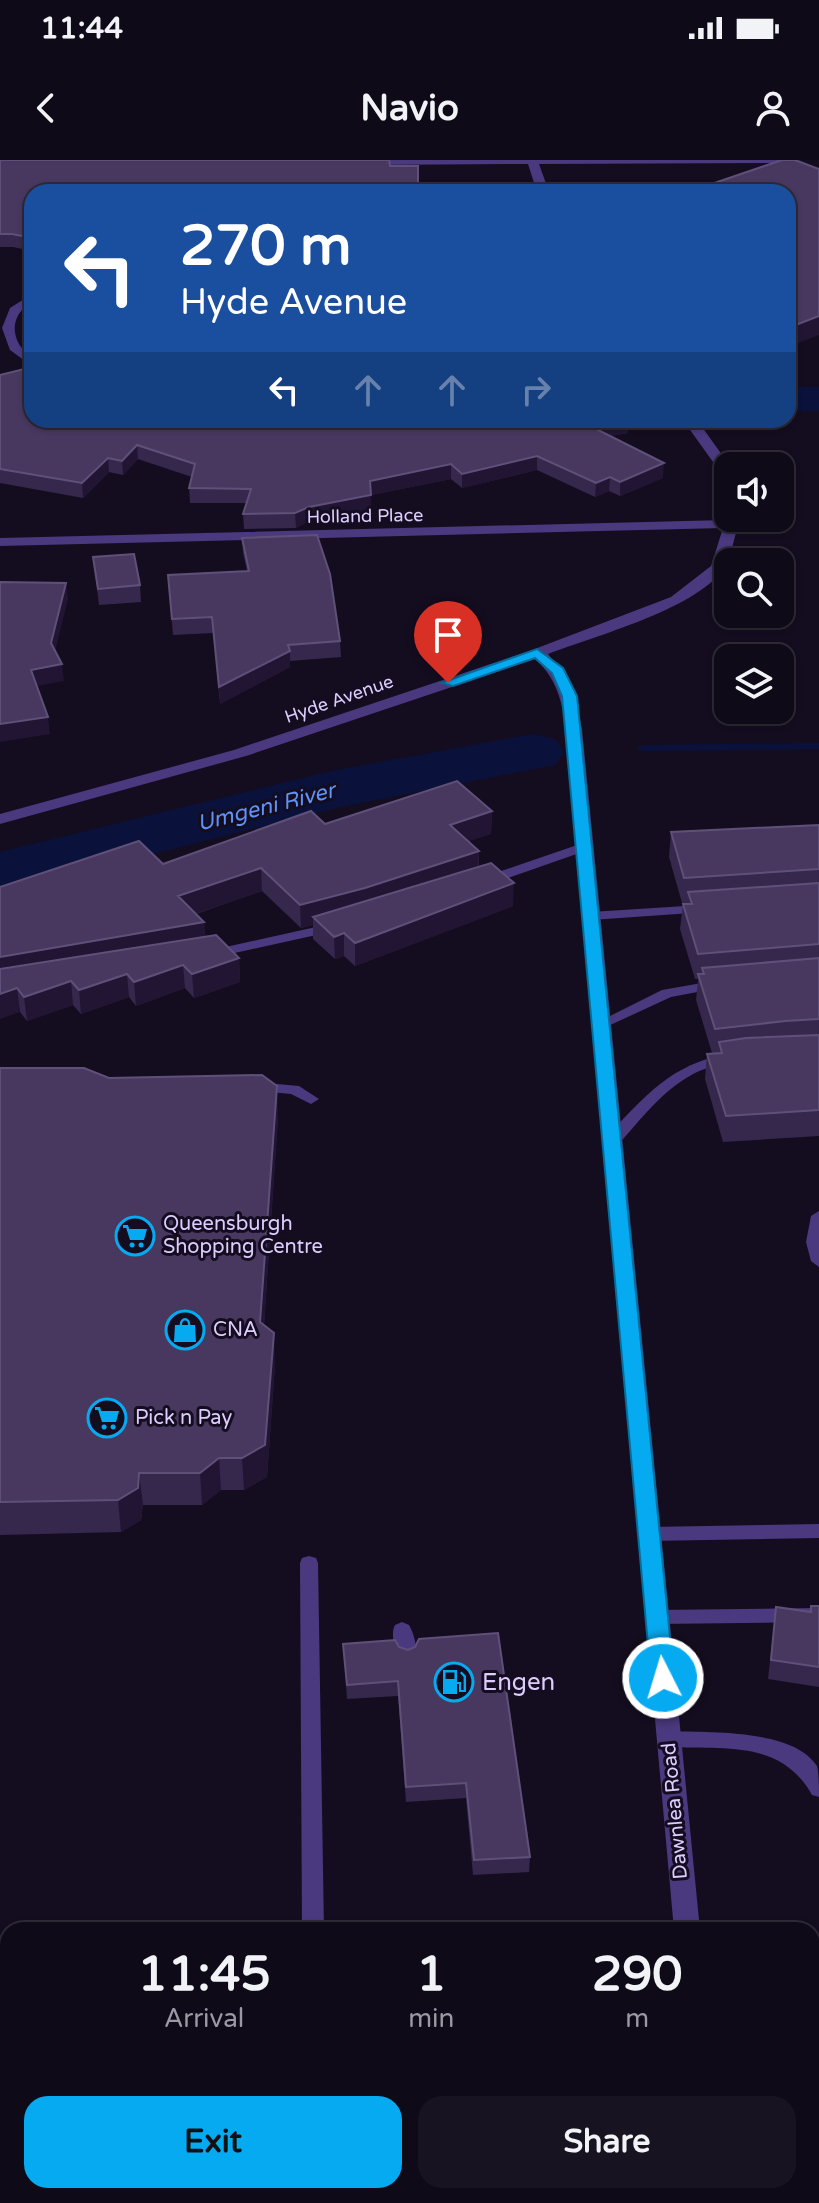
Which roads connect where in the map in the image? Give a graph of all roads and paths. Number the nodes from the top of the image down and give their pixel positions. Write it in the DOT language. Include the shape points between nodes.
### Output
graph roads {
  1 [pos="532,160"];
  2 [pos="783,160"];
  3 [pos="354,162"];
  4 [pos="540,184"];
  5 [pos="24,300"];
  6 [pos="24,358"];
  7 [pos="696,428"];
  8 [pos="714,453"];
  9 [pos="714,522"];
  10 [pos="729,532"];
  11 [pos="0,542"];
  12 [pos="537,653"];
  13 [pos="0,819"];
  14 [pos="583,847"];
  15 [pos="471,886"];
  16 [pos="712,908"];
  17 [pos="591,916"];
  18 [pos="356,921"];
  19 [pos="191,957"];
  20 [pos="738,982"];
  21 [pos="601,1024"];
  22 [pos="746,1058"];
  23 [pos="232,1087"];
  24 [pos="311,1099"];
  25 [pos="612,1141"];
  26 [pos="819,1216"];
  27 [pos="819,1261"];
  28 [pos="819,1531"];
  29 [pos="649,1534"];
  30 [pos="309,1563"];
  31 [pos="819,1615"];
  32 [pos="657,1617"];
  33 [pos="402,1630"];
  34 [pos="407,1654"];
  35 [pos="668,1739"];
  36 [pos="819,1789"];
  37 [pos="313,1922"];
  38 [pos="686,1922"];
  1 -- 2 [label="street"];
  1 -- 3 [label="street"];
  1 -- 4 [label="street"];
  5 -- 6 [label="street" via="5,311 1,328 11,352"];
  7 -- 8 [label="street"];
  9 -- 11 [label="street, Holland Place"];
  10 -- 12 [label="street, Hyde Avenue" via="718,567 694,589"];
  12 -- 13 [label="street, Hyde Avenue" via="211,762"];
  12 -- 14 [label="street, Dawnlea Road" via="558,671 570,696"];
  14 -- 15 [label="lane"];
  14 -- 17 [label="street, Dawnlea Road"];
  16 -- 17 [label="lane"];
  17 -- 21 [label="street, Dawnlea Road"];
  18 -- 19 [label="lane"];
  20 -- 21 [label="lane" via="667,993"];
  21 -- 25 [label="street, Dawnlea Road"];
  22 -- 25 [label="lane" via="692,1067 670,1080"];
  23 -- 24 [label="lane" via="294,1089"];
  25 -- 29 [label="street, Dawnlea Road"];
  26 -- 27 [label="lane" via="814,1242"];
  28 -- 29 [label="lane"];
  29 -- 32 [label="street, Dawnlea Road"];
  30 -- 37 [label="lane"];
  31 -- 32 [label="lane"];
  32 -- 35 [label="street, Dawnlea Road"];
  33 -- 34 [label="lane"];
  35 -- 36 [label="lane" via="777,1748 799,1758"];
  35 -- 38 [label="street, Dawnlea Road"];
}
